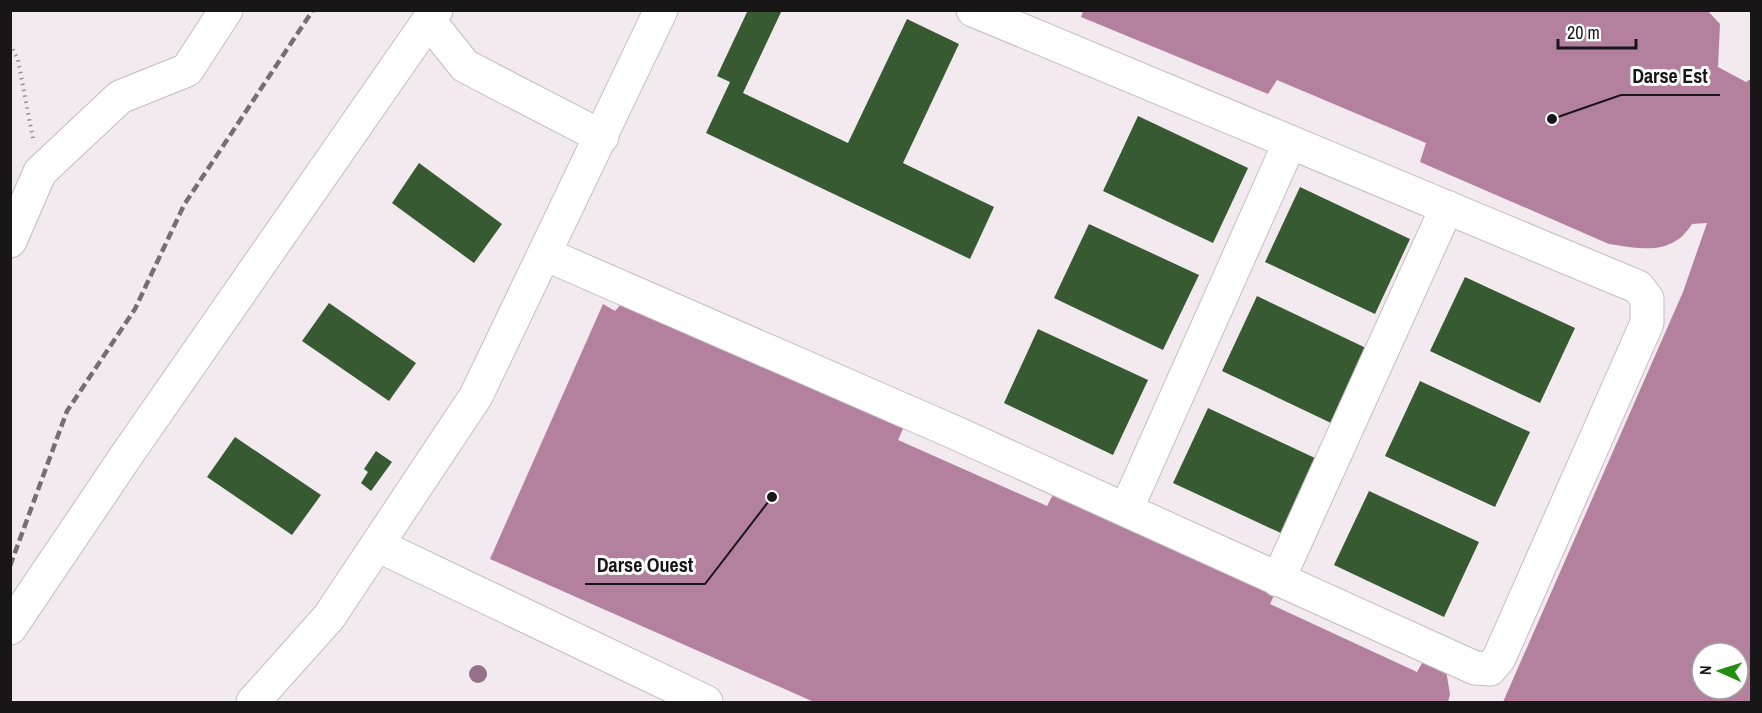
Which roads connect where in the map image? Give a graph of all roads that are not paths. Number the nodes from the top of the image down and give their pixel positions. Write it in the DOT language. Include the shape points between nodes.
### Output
graph roads {
  1 [pos="226,10"];
  2 [pos="661,10"];
  3 [pos="973,10"];
  4 [pos="433,16"];
  5 [pos="602,137"];
  6 [pos="1290,142"];
  7 [pos="1447,207"];
  8 [pos="10,241"];
  9 [pos="545,254"];
  10 [pos="1126,510"];
  11 [pos="377,545"];
  12 [pos="1278,580"];
  13 [pos="10,628"];
  14 [pos="254,702"];
  15 [pos="706,702"];
  1 -- 8 [label="street" via="187,70 120,97 40,172"];
  2 -- 5 [label="street"];
  3 -- 6 [label="street"];
  4 -- 5 [label="street" via="465,66"];
  4 -- 13 [label="street"];
  5 -- 9 [label="street"];
  6 -- 7 [label="street"];
  6 -- 10 [label="street"];
  7 -- 12 [label="street"];
  7 -- 12 [label="street" via="1638,287 1647,299 1647,322 1499,658 1490,669 1475,668"];
  9 -- 10 [label="street"];
  9 -- 11 [label="street" via="476,396"];
  10 -- 12 [label="street"];
  11 -- 14 [label="street" via="328,617"];
  11 -- 15 [label="street"];
}
